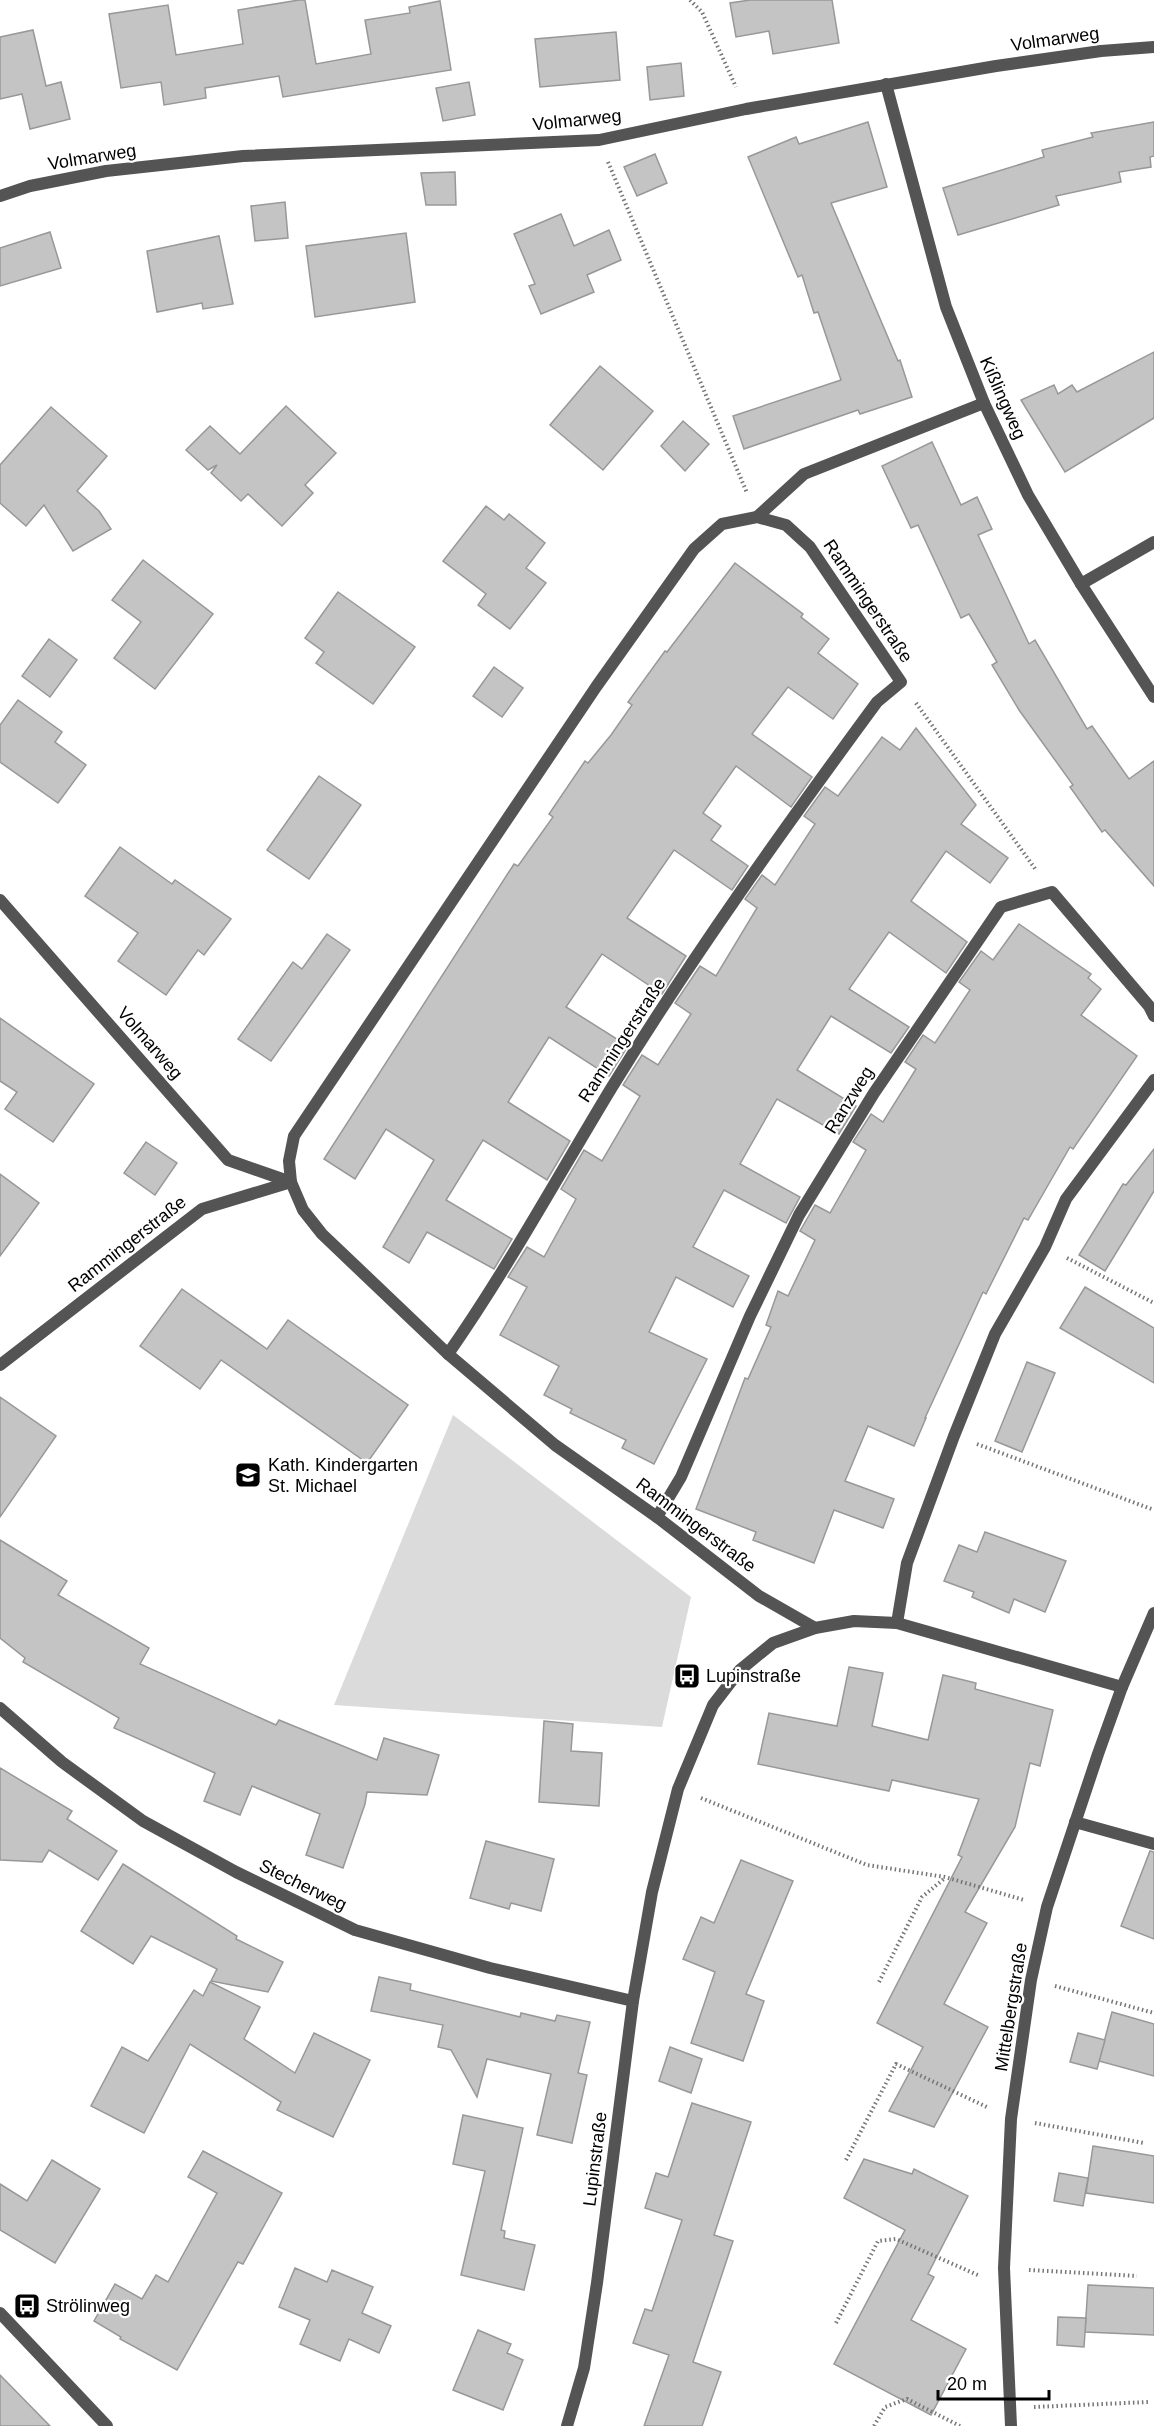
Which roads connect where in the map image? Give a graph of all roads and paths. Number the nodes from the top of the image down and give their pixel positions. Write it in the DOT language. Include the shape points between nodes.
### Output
graph roads {
  1 [pos="690,0"];
  2 [pos="1154,47"];
  3 [pos="886,84"];
  4 [pos="746,110"];
  5 [pos="599,140"];
  6 [pos="0,196"];
  7 [pos="984,403"];
  8 [pos="757,517"];
  9 [pos="1154,542"];
  10 [pos="1081,584"];
  11 [pos="901,682"];
  12 [pos="1154,697"];
  13 [pos="1052,892"];
  14 [pos="0,900"];
  15 [pos="1154,1016"];
  16 [pos="1154,1080"];
  17 [pos="291,1182"];
  18 [pos="1045,1247"];
  19 [pos="1154,1302"];
  20 [pos="448,1353"];
  21 [pos="0,1365"];
  22 [pos="954,1436"];
  23 [pos="1154,1510"];
  24 [pos="657,1517"];
  25 [pos="1154,1613"];
  26 [pos="897,1623"];
  27 [pos="815,1628"];
  28 [pos="1122,1687"];
  29 [pos="0,1708"];
  30 [pos="678,1789"];
  31 [pos="1075,1822"];
  32 [pos="1154,1844"];
  33 [pos="945,1877"];
  34 [pos="1047,1907"];
  35 [pos="1031,1980"];
  36 [pos="879,1982"];
  37 [pos="633,2001"];
  38 [pos="1154,2013"];
  39 [pos="1011,2119"];
  40 [pos="1144,2143"];
  41 [pos="846,2160"];
  42 [pos="1004,2268"];
  43 [pos="1137,2276"];
  44 [pos="1005,2288"];
  45 [pos="0,2313"];
  46 [pos="836,2323"];
  47 [pos="1148,2402"];
  48 [pos="1009,2407"];
  49 [pos="107,2426"];
  50 [pos="567,2426"];
  51 [pos="874,2426"];
  52 [pos="960,2426"];
  53 [pos="1011,2426"];
  1 -- 4 [label="path" via="702,12"];
  2 -- 3 [label="street, Volmarweg" via="1101,51"];
  3 -- 4 [label="street, Volmarweg"];
  3 -- 7 [label="street, Kißlingweg" via="946,307"];
  4 -- 5 [label="street, Volmarweg"];
  5 -- 6 [label="street, Volmarweg" via="243,156 106,171"];
  5 -- 8 [label="path"];
  7 -- 8 [label="street" via="804,474"];
  7 -- 10 [label="street, Kißlingweg" via="1028,495"];
  8 -- 11 [label="street, Rammingerstraße" via="786,525 810,547"];
  8 -- 17 [label="street, Rammingerstraße" via="722,524 694,549 596,687 294,1136 289,1161"];
  9 -- 10 [label="street"];
  10 -- 12 [label="street, Kißlingweg"];
  11 -- 13 [label="path"];
  11 -- 20 [label="street, Rammingerstraße" via="877,702 758,864 613,1086 480,1309"];
  13 -- 15 [label="street"];
  13 -- 24 [label="street, Ranzweg" via="1001,906 874,1093 799,1215 750,1316 681,1477"];
  14 -- 17 [label="street, Volmarweg" via="228,1160"];
  16 -- 18 [label="street" via="1066,1198"];
  17 -- 20 [label="street, Rammingerstraße" via="303,1210 322,1234"];
  17 -- 21 [label="street, Rammingerstraße" via="202,1209"];
  18 -- 19 [label="path"];
  18 -- 22 [label="street" via="994,1334"];
  20 -- 24 [label="street, Rammingerstraße" via="555,1445"];
  22 -- 23 [label="path"];
  22 -- 26 [label="street" via="907,1563"];
  24 -- 27 [label="street, Rammingerstraße" via="759,1596"];
  25 -- 28 [label="street, Mittelbergstraße"];
  26 -- 27 [label="street, Lupinstraße" via="854,1622"];
  26 -- 28 [label="street, Lupinstraße"];
  27 -- 30 [label="street, Lupinstraße" via="773,1643 740,1670 713,1705"];
  28 -- 31 [label="street, Mittelbergstraße"];
  29 -- 37 [label="street, Stecherweg" via="62,1762 143,1821 355,1930 490,1968"];
  30 -- 33 [label="path" via="867,1865"];
  30 -- 37 [label="street, Lupinstraße" via="652,1892"];
  31 -- 32 [label="street"];
  31 -- 34 [label="street, Mittelbergstraße"];
  33 -- 34 [label="path"];
  33 -- 36 [label="path" via="922,1897"];
  34 -- 35 [label="street, Mittelbergstraße"];
  35 -- 38 [label="path"];
  35 -- 39 [label="street, Mittelbergstraße"];
  37 -- 50 [label="street, Lupinstraße" via="584,2368"];
  39 -- 40 [label="path"];
  39 -- 41 [label="path" via="896,2064"];
  39 -- 42 [label="street, Mittelbergstraße"];
  42 -- 43 [label="path"];
  42 -- 44 [label="street, Mittelbergstraße"];
  44 -- 46 [label="path" via="896,2239 878,2241"];
  44 -- 48 [label="street, Mittelbergstraße"];
  45 -- 49 [label="street"];
  47 -- 48 [label="path"];
  48 -- 53 [label="street, Mittelbergstraße"];
  51 -- 52 [label="path" via="885,2407 907,2399"];
}
